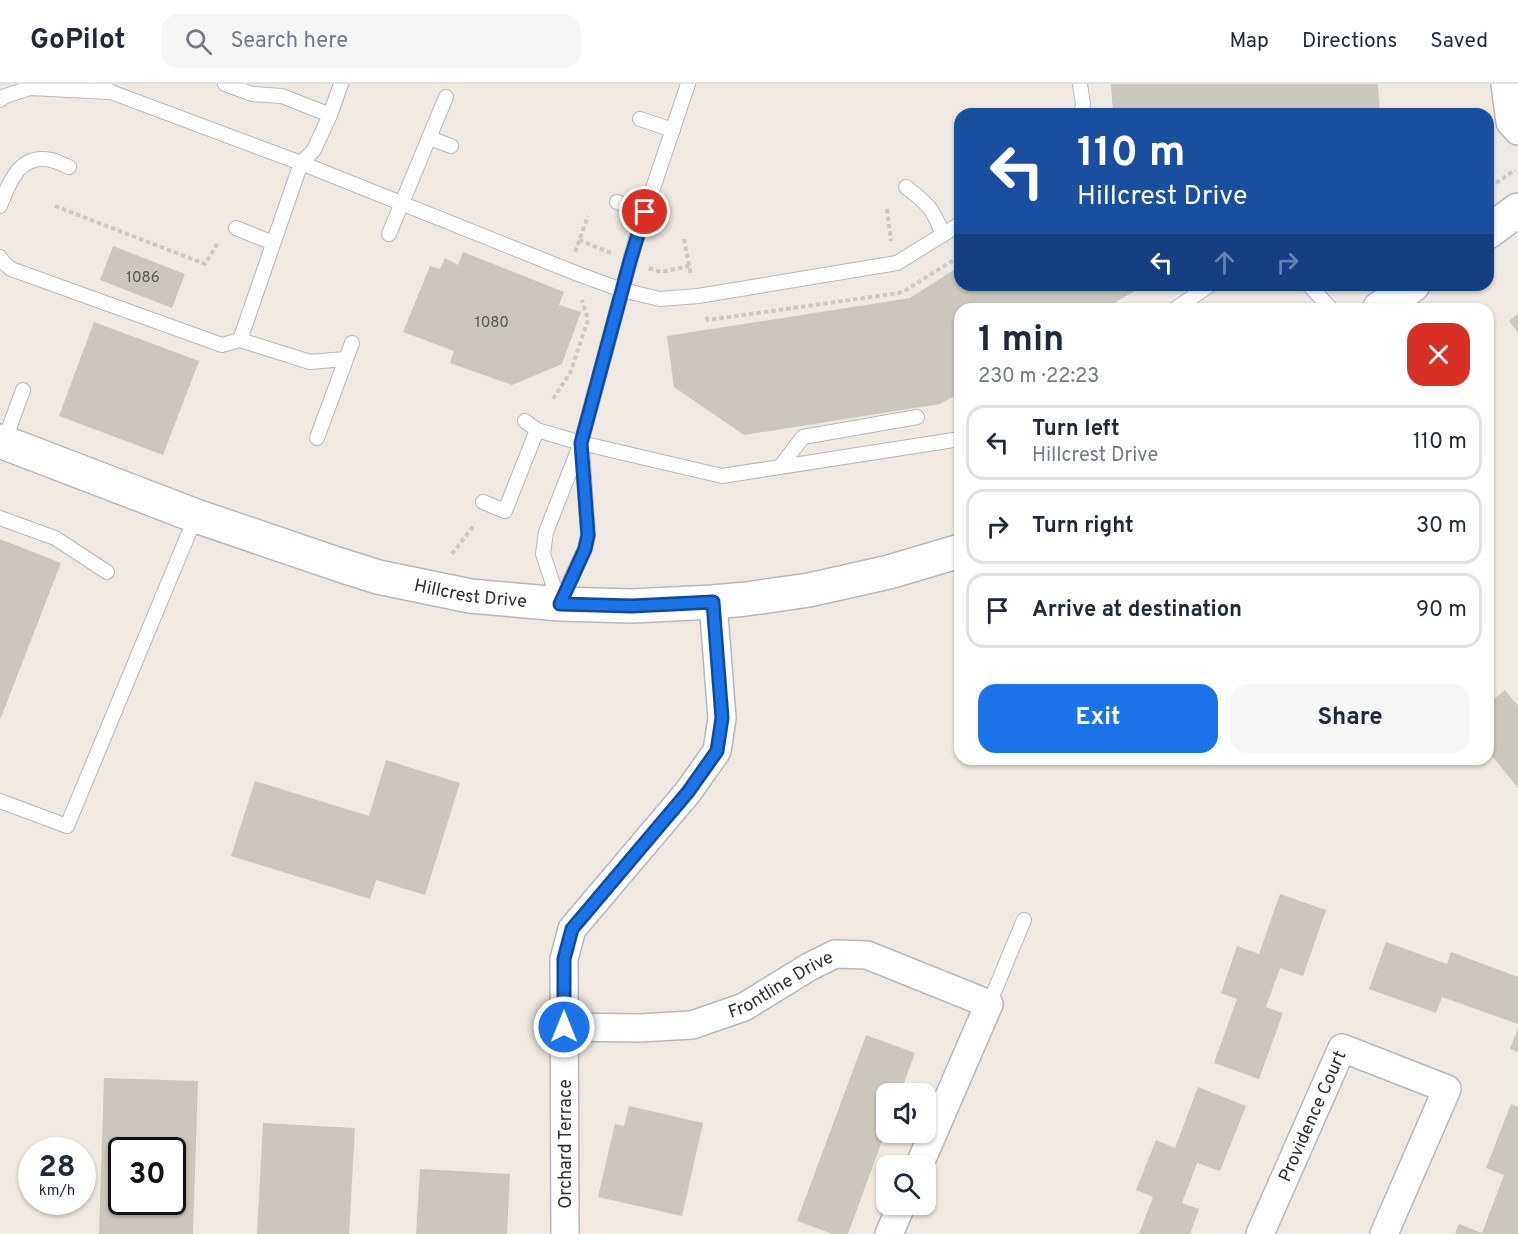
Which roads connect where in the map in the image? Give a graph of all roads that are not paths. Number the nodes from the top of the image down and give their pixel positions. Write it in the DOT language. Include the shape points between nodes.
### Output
graph roads {
  1 [pos="98,84"];
  2 [pos="225,84"];
  3 [pos="341,84"];
  4 [pos="688,84"];
  5 [pos="1080,84"];
  6 [pos="1505,84"];
  7 [pos="111,92"];
  8 [pos="446,97"];
  9 [pos="0,100"];
  10 [pos="1083,108"];
  11 [pos="330,115"];
  12 [pos="640,119"];
  13 [pos="673,130"];
  14 [pos="1518,131"];
  15 [pos="429,138"];
  16 [pos="451,146"];
  17 [pos="301,163"];
  18 [pos="69,167"];
  19 [pos="906,187"];
  20 [pos="618,202"];
  21 [pos="402,204"];
  22 [pos="0,206"];
  23 [pos="1518,210"];
  24 [pos="645,212"];
  25 [pos="236,228"];
  26 [pos="954,228"];
  27 [pos="1494,228"];
  28 [pos="389,234"];
  29 [pos="943,235"];
  30 [pos="273,243"];
  31 [pos="0,257"];
  32 [pos="622,290"];
  33 [pos="1201,291"];
  34 [pos="1314,291"];
  35 [pos="1404,291"];
  36 [pos="1183,303"];
  37 [pos="1326,303"];
  38 [pos="1388,303"];
  39 [pos="240,340"];
  40 [pos="352,343"];
  41 [pos="345,359"];
  42 [pos="23,390"];
  43 [pos="917,417"];
  44 [pos="525,421"];
  45 [pos="537,430"];
  46 [pos="317,438"];
  47 [pos="954,440"];
  48 [pos="2,441"];
  49 [pos="581,443"];
  50 [pos="780,467"];
  51 [pos="483,502"];
  52 [pos="196,516"];
  53 [pos="0,518"];
  54 [pos="954,553"];
  55 [pos="107,572"];
  56 [pos="713,602"];
  57 [pos="560,604"];
  58 [pos="0,801"];
  59 [pos="1024,920"];
  60 [pos="989,1004"];
  61 [pos="564,1027"];
  62 [pos="924,1155"];
  63 [pos="897,1215"];
  64 [pos="565,1234"];
  65 [pos="889,1234"];
  66 [pos="1260,1234"];
  67 [pos="1384,1234"];
  1 -- 7 [label="lane"];
  2 -- 11 [label="lane" via="252,94 282,96"];
  3 -- 11 [label="lane"];
  4 -- 13 [label="lane"];
  5 -- 10 [label="lane"];
  6 -- 14 [label="street" via="1510,122"];
  7 -- 9 [label="lane" via="30,88"];
  7 -- 17 [label="lane"];
  8 -- 15 [label="lane"];
  11 -- 17 [label="lane" via="314,150"];
  12 -- 13 [label="lane"];
  13 -- 24 [label="lane"];
  15 -- 16 [label="lane"];
  15 -- 21 [label="lane"];
  17 -- 21 [label="lane"];
  17 -- 30 [label="lane"];
  18 -- 22 [label="lane" via="50,160 21,166 11,178"];
  19 -- 29 [label="lane" via="927,203"];
  20 -- 24 [label="lane"];
  21 -- 28 [label="lane"];
  21 -- 32 [label="lane"];
  23 -- 27 [label="street"];
  24 -- 32 [label="lane"];
  25 -- 30 [label="lane"];
  26 -- 29 [label="lane"];
  29 -- 32 [label="lane" via="897,263 698,296 660,299"];
  30 -- 39 [label="lane"];
  31 -- 39 [label="lane" via="11,269 222,345"];
  32 -- 49 [label="lane"];
  33 -- 36 [label="lane"];
  34 -- 37 [label="lane"];
  35 -- 38 [label="street"];
  39 -- 41 [label="lane" via="310,362"];
  40 -- 41 [label="lane"];
  41 -- 46 [label="lane"];
  42 -- 48 [label="lane"];
  43 -- 50 [label="lane" via="803,437"];
  44 -- 45 [label="lane"];
  45 -- 49 [label="lane"];
  45 -- 51 [label="lane" via="505,511"];
  47 -- 50 [label="lane"];
  48 -- 52 [label="street, Hillcrest Drive"];
  49 -- 50 [label="lane" via="722,476"];
  49 -- 57 [label="lane" via="588,535"];
  49 -- 57 [label="lane" via="546,532 543,554"];
  52 -- 57 [label="street, Hillcrest Drive" via="378,577 470,596"];
  52 -- 58 [label="lane" via="67,826"];
  53 -- 55 [label="lane" via="55,538"];
  54 -- 56 [label="street, Hillcrest Drive" via="809,590"];
  56 -- 57 [label="street, Hillcrest Drive"];
  56 -- 61 [label="street, Orchard Terrace" via="722,718 717,751 688,792 572,929 564,959"];
  59 -- 60 [label="lane"];
  60 -- 61 [label="street, Frontline Drive" via="867,955 836,954 809,966 744,1007 692,1025"];
  60 -- 62 [label="street"];
  61 -- 64 [label="street, Orchard Terrace"];
  63 -- 65 [label="street"];
  66 -- 67 [label="street, Providence Court" via="1342,1048 1447,1089"];
}
